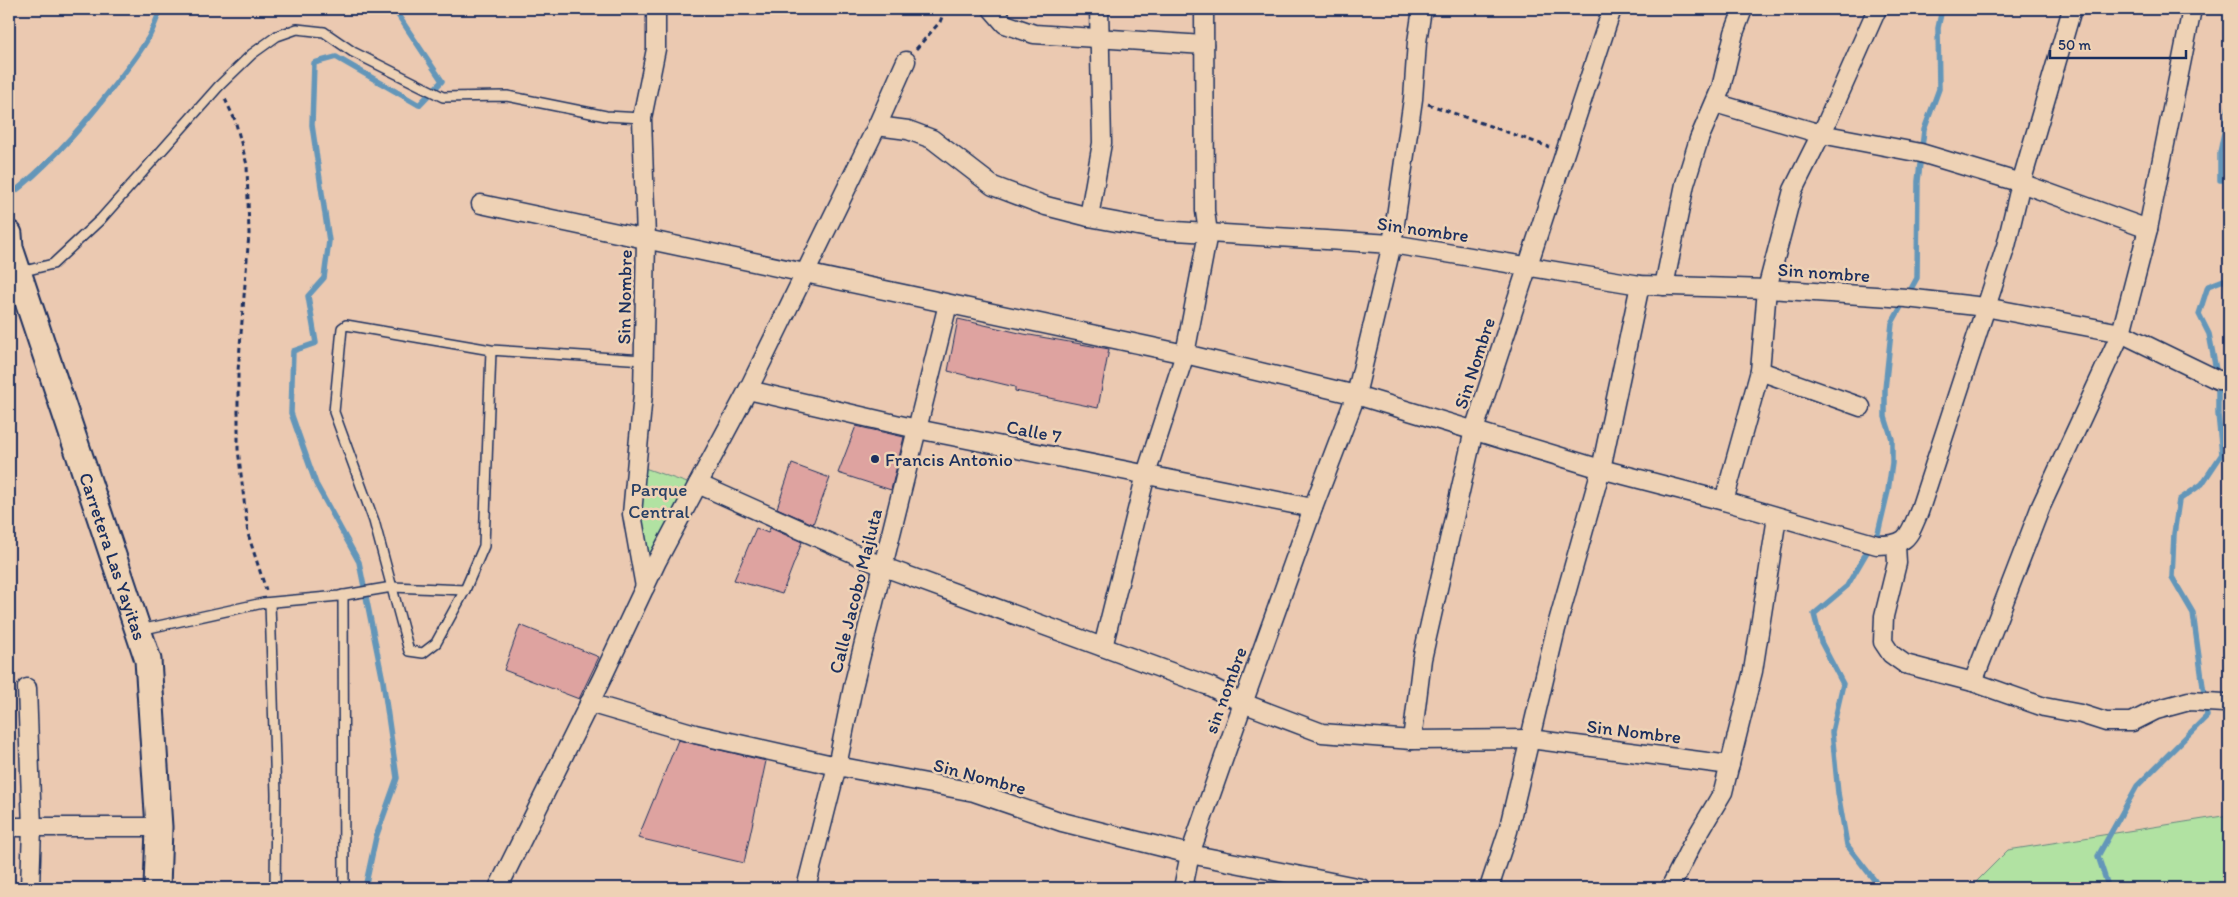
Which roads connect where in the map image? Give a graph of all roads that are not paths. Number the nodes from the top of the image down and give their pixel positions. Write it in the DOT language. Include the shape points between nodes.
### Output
graph roads {
  1 [pos="656,9"];
  2 [pos="992,9"];
  3 [pos="1099,9"];
  4 [pos="1204,9"];
  5 [pos="1422,9"];
  6 [pos="1612,9"];
  7 [pos="1743,9"];
  8 [pos="1877,9"];
  9 [pos="2072,9"];
  10 [pos="2192,9"];
  11 [pos="1101,38"];
  12 [pos="1204,44"];
  13 [pos="906,61"];
  14 [pos="1715,103"];
  15 [pos="642,118"];
  16 [pos="877,126"];
  17 [pos="1821,134"];
  18 [pos="2020,183"];
  19 [pos="481,204"];
  20 [pos="1089,217"];
  21 [pos="2148,229"];
  22 [pos="1208,233"];
  23 [pos="9,234"];
  24 [pos="646,239"];
  25 [pos="1392,244"];
  26 [pos="1528,266"];
  27 [pos="18,272"];
  28 [pos="804,272"];
  29 [pos="1640,285"];
  30 [pos="1664,286"];
  31 [pos="1767,289"];
  32 [pos="948,304"];
  33 [pos="1985,307"];
  34 [pos="2121,332"];
  35 [pos="491,350"];
  36 [pos="1185,354"];
  37 [pos="644,360"];
  38 [pos="1760,371"];
  39 [pos="2229,380"];
  40 [pos="748,390"];
  41 [pos="1356,395"];
  42 [pos="1861,407"];
  43 [pos="916,429"];
  44 [pos="1474,430"];
  45 [pos="1601,468"];
  46 [pos="1146,474"];
  47 [pos="698,484"];
  48 [pos="1724,501"];
  49 [pos="1313,508"];
  50 [pos="1777,517"];
  51 [pos="1896,545"];
  52 [pos="884,567"];
  53 [pos="392,587"];
  54 [pos="645,587"];
  55 [pos="466,590"];
  56 [pos="343,595"];
  57 [pos="270,603"];
  58 [pos="139,630"];
  59 [pos="1103,647"];
  60 [pos="1974,682"];
  61 [pos="27,688"];
  62 [pos="590,703"];
  63 [pos="1243,703"];
  64 [pos="2224,703"];
  65 [pos="1530,739"];
  66 [pos="1412,740"];
  67 [pos="1730,765"];
  68 [pos="837,766"];
  69 [pos="9,827"];
  70 [pos="32,827"];
  71 [pos="159,827"];
  72 [pos="1190,854"];
  73 [pos="30,888"];
  74 [pos="157,888"];
  75 [pos="275,888"];
  76 [pos="344,888"];
  77 [pos="498,888"];
  78 [pos="806,888"];
  79 [pos="1183,888"];
  80 [pos="1360,888"];
  81 [pos="1489,888"];
  82 [pos="1670,888"];
  1 -- 15 [label="street, Sin Nombre" via="656,49"];
  2 -- 11 [label="street" via="1005,24 1034,34"];
  3 -- 11 [label="street"];
  4 -- 12 [label="street"];
  5 -- 25 [label="street, sin nombre"];
  6 -- 26 [label="street, Sin Nombre"];
  7 -- 14 [label="street"];
  8 -- 17 [label="street"];
  9 -- 18 [label="street"];
  10 -- 21 [label="street"];
  11 -- 12 [label="street"];
  11 -- 20 [label="street" via="1102,143"];
  12 -- 22 [label="street" via="1205,211"];
  13 -- 16 [label="street"];
  14 -- 17 [label="street"];
  14 -- 30 [label="street" via="1699,139 1685,184"];
  15 -- 24 [label="street, Sin Nombre"];
  15 -- 27 [label="lane" via="606,116 506,96 443,97 354,52 324,32 297,29 276,36 252,54 219,86 101,219 53,264"];
  16 -- 20 [label="street, Sin nombre" via="908,130 932,139 993,186 1046,206"];
  16 -- 28 [label="street"];
  17 -- 18 [label="street" via="1922,154"];
  17 -- 31 [label="street" via="1793,190"];
  18 -- 21 [label="street"];
  18 -- 33 [label="street" via="2006,246"];
  19 -- 24 [label="street"];
  20 -- 22 [label="street, Sin nombre" via="1159,230"];
  21 -- 34 [label="street"];
  22 -- 25 [label="street, Sin nombre"];
  22 -- 36 [label="street"];
  23 -- 27 [label="street, Carretera Las Yayitas"];
  24 -- 28 [label="street"];
  24 -- 37 [label="street, Sin Nombre"];
  25 -- 26 [label="street, Sin nombre"];
  25 -- 41 [label="street, sin nombre"];
  26 -- 29 [label="street, Sin nombre"];
  26 -- 44 [label="street, Sin Nombre"];
  27 -- 58 [label="street, Carretera Las Yayitas"];
  28 -- 32 [label="street"];
  28 -- 40 [label="street"];
  29 -- 30 [label="street, Sin nombre"];
  29 -- 45 [label="street"];
  30 -- 31 [label="street, Sin nombre"];
  31 -- 33 [label="street, Sin nombre"];
  31 -- 38 [label="street"];
  32 -- 36 [label="street"];
  32 -- 43 [label="street, Calle Jacobo Majluta"];
  33 -- 34 [label="street, Sin nombre"];
  33 -- 51 [label="street" via="1919,512 1909,535"];
  34 -- 39 [label="street, Sin nombre" via="2218,380"];
  34 -- 60 [label="street" via="2041,506"];
  35 -- 37 [label="lane"];
  35 -- 53 [label="lane" via="346,325 342,328 334,412 374,521"];
  35 -- 55 [label="lane" via="484,546"];
  36 -- 41 [label="street"];
  36 -- 46 [label="street"];
  37 -- 54 [label="street, Sin Nombre" via="644,394 632,514"];
  38 -- 42 [label="street"];
  38 -- 48 [label="street"];
  40 -- 43 [label="street, Calle 7"];
  40 -- 47 [label="street"];
  41 -- 44 [label="street"];
  41 -- 49 [label="street, sin nombre"];
  43 -- 46 [label="street, Calle 7"];
  43 -- 52 [label="street, Calle Jacobo Majluta"];
  44 -- 45 [label="street"];
  44 -- 66 [label="street, Sin Nombre" via="1422,659"];
  45 -- 48 [label="street"];
  45 -- 65 [label="street"];
  46 -- 49 [label="street, Calle 7"];
  46 -- 59 [label="street"];
  47 -- 52 [label="street, Sin Nombre"];
  47 -- 54 [label="street"];
  48 -- 50 [label="street"];
  49 -- 63 [label="street, sin nombre"];
  50 -- 51 [label="street" via="1877,545"];
  50 -- 67 [label="street" via="1753,671"];
  51 -- 60 [label="street" via="1897,563 1884,616 1883,642 1891,654 1905,664"];
  52 -- 59 [label="street, Sin Nombre"];
  52 -- 68 [label="street, Calle Jacobo Majluta" via="852,687"];
  53 -- 55 [label="lane"];
  53 -- 55 [label="lane" via="409,651 423,653 436,643"];
  53 -- 56 [label="lane"];
  54 -- 62 [label="street"];
  56 -- 57 [label="lane"];
  56 -- 76 [label="lane"];
  57 -- 58 [label="lane"];
  57 -- 75 [label="lane" via="276,794"];
  58 -- 71 [label="street, Carretera Las Yayitas" via="148,660"];
  59 -- 63 [label="street, Sin Nombre" via="1209,686"];
  60 -- 64 [label="street" via="2044,707 2106,722 2132,722 2156,710 2189,701"];
  61 -- 70 [label="street"];
  62 -- 68 [label="street, Sin Nombre" via="695,734"];
  62 -- 77 [label="street"];
  63 -- 66 [label="street, Sin Nombre" via="1322,733"];
  63 -- 72 [label="street, sin nombre"];
  65 -- 66 [label="street, Sin Nombre"];
  65 -- 67 [label="street, Sin Nombre"];
  65 -- 81 [label="street" via="1508,831"];
  67 -- 82 [label="street" via="1722,792"];
  68 -- 72 [label="street, Sin Nombre" via="974,792 1062,822"];
  68 -- 78 [label="street, Calle Jacobo Majluta"];
  69 -- 70 [label="street"];
  70 -- 71 [label="street"];
  70 -- 73 [label="street"];
  71 -- 74 [label="street, Carretera Las Yayitas"];
  72 -- 79 [label="street, sin nombre"];
  72 -- 80 [label="street, Sin Nombre"];
}
